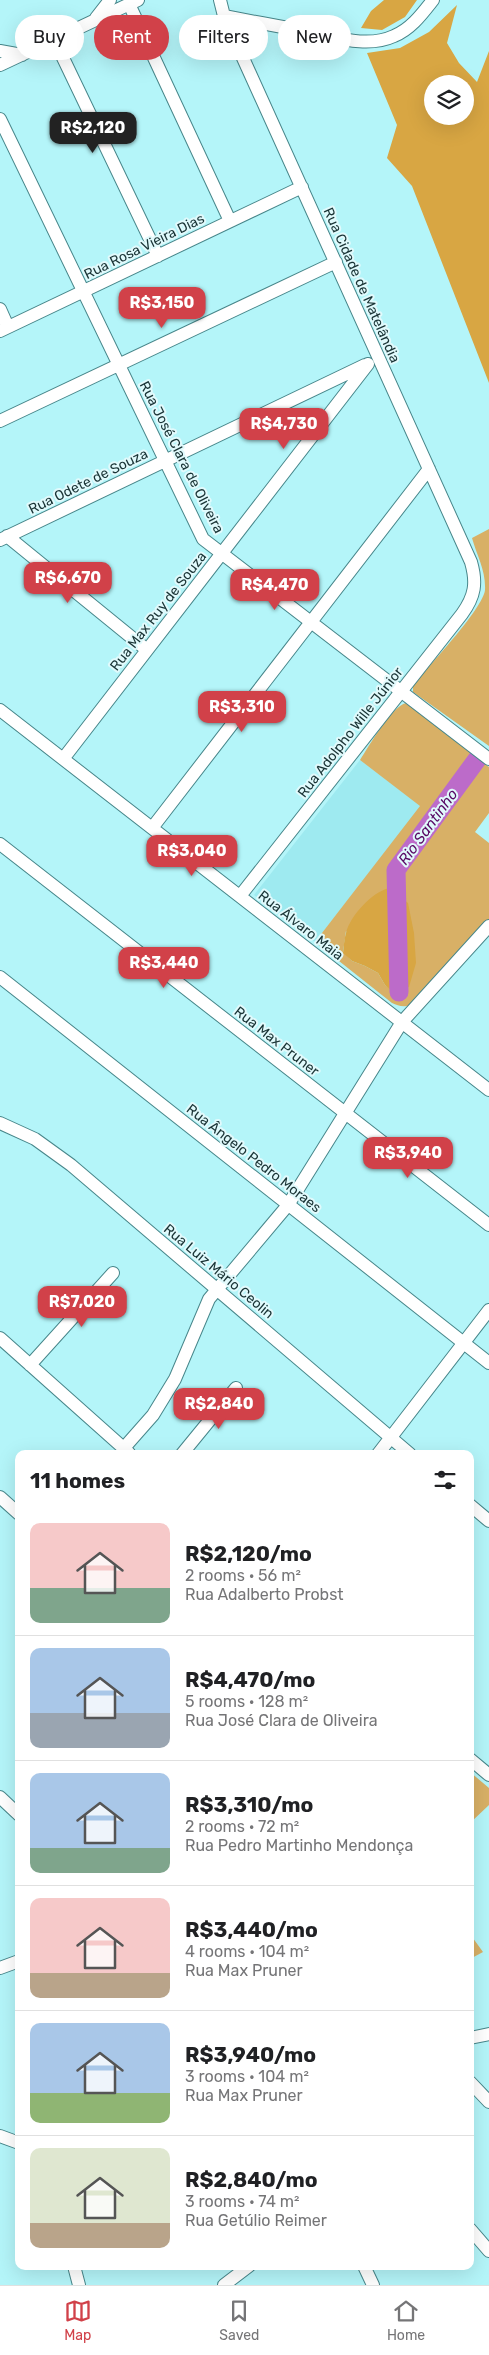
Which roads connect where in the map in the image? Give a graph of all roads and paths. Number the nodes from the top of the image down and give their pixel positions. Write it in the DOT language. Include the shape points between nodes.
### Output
graph roads {
  1 [pos="110,0"];
  2 [pos="116,0"];
  3 [pos="220,0"];
  4 [pos="433,0"];
  5 [pos="133,1"];
  6 [pos="99,15"];
  7 [pos="105,15"];
  8 [pos="224,15"];
  9 [pos="268,25"];
  10 [pos="0,51"];
  11 [pos="15,54"];
  12 [pos="15,58"];
  13 [pos="64,60"];
  14 [pos="244,60"];
  15 [pos="0,65"];
  16 [pos="0,119"];
  17 [pos="302,187"];
  18 [pos="230,222"];
  19 [pos="158,256"];
  20 [pos="336,262"];
  21 [pos="83,292"];
  22 [pos="0,310"];
  23 [pos="4,329"];
  24 [pos="374,361"];
  25 [pos="119,365"];
  26 [pos="0,421"];
  27 [pos="165,461"];
  28 [pos="429,469"];
  29 [pos="4,538"];
  30 [pos="222,552"];
  31 [pos="476,583"];
  32 [pos="311,621"];
  33 [pos="147,650"];
  34 [pos="401,691"];
  35 [pos="0,710"];
  36 [pos="63,759"];
  37 [pos="489,759"];
  38 [pos="152,828"];
  39 [pos="0,844"];
  40 [pos="240,896"];
  41 [pos="489,926"];
  42 [pos="0,977"];
  43 [pos="402,1022"];
  44 [pos="489,1090"];
  45 [pos="345,1112"];
  46 [pos="0,1122"];
  47 [pos="288,1205"];
  48 [pos="489,1225"];
  49 [pos="113,1273"];
  50 [pos="216,1289"];
  51 [pos="489,1310"];
  52 [pos="0,1338"];
  53 [pos="464,1343"];
  54 [pos="489,1363"];
  55 [pos="30,1365"];
  56 [pos="236,1388"];
  57 [pos="391,1437"];
  58 [pos="125,1450"];
  59 [pos="127,1450"];
  60 [pos="185,1450"];
  61 [pos="381,1450"];
  62 [pos="406,1450"];
  63 [pos="0,1497"];
  64 [pos="474,1508"];
  65 [pos="15,1510"];
  66 [pos="489,1521"];
  67 [pos="474,1762"];
  68 [pos="489,1776"];
  69 [pos="0,1797"];
  70 [pos="15,1812"];
  71 [pos="15,1962"];
  72 [pos="0,1968"];
  73 [pos="489,2034"];
  74 [pos="474,2037"];
  75 [pos="474,2089"];
  76 [pos="489,2102"];
  77 [pos="0,2136"];
  78 [pos="15,2142"];
  79 [pos="474,2234"];
  80 [pos="489,2251"];
  81 [pos="76,2270"];
  82 [pos="244,2270"];
  83 [pos="366,2270"];
  84 [pos="79,2285"];
  85 [pos="224,2285"];
  86 [pos="373,2285"];
  1 -- 6 [label="street"];
  2 -- 5 [label="street" via="123,5"];
  3 -- 8 [label="street, Rua Cidade de Matelândia"];
  4 -- 9 [label="street" via="403,32 370,42"];
  5 -- 7 [label="street"];
  5 -- 18 [label="street"];
  10 -- 11 [label="street"];
  12 -- 15 [label="street"];
  13 -- 19 [label="street"];
  14 -- 17 [label="street, Rua Cidade de Matelândia"];
  16 -- 21 [label="street, Rua José Clara de Oliveira"];
  17 -- 18 [label="street, Rua Rosa Vieira Dias"];
  17 -- 20 [label="street, Rua Cidade de Matelândia"];
  18 -- 19 [label="street, Rua Rosa Vieira Dias"];
  19 -- 21 [label="street, Rua Rosa Vieira Dias"];
  20 -- 24 [label="street, Rua Cidade de Matelândia"];
  20 -- 25 [label="street"];
  21 -- 23 [label="street, Rua Rosa Vieira Dias"];
  21 -- 25 [label="street, Rua José Clara de Oliveira"];
  22 -- 23 [label="street"];
  24 -- 27 [label="street, Rua Odete de Souza"];
  24 -- 28 [label="street, Rua Cidade de Matelândia"];
  24 -- 30 [label="street, Rua Max Ruy de Souza"];
  25 -- 26 [label="street"];
  25 -- 27 [label="street, Rua José Clara de Oliveira"];
  27 -- 29 [label="street, Rua Odete de Souza"];
  27 -- 30 [label="street, Rua José Clara de Oliveira" via="204,539"];
  28 -- 31 [label="street, Rua Cidade de Matelândia" via="471,562"];
  28 -- 32 [label="street"];
  29 -- 33 [label="street"];
  30 -- 32 [label="street, Rua José Clara de Oliveira"];
  30 -- 33 [label="street, Rua Max Ruy de Souza"];
  31 -- 34 [label="street, Rua Adolpho Wille Júnior" via="468,605"];
  32 -- 34 [label="street, Rua José Clara de Oliveira"];
  32 -- 38 [label="street"];
  33 -- 36 [label="street, Rua Max Ruy de Souza"];
  34 -- 37 [label="street, Rua José Clara de Oliveira"];
  34 -- 40 [label="street, Rua Adolpho Wille Júnior"];
  35 -- 36 [label="street, Rua Álvaro Maia"];
  36 -- 38 [label="street, Rua Álvaro Maia"];
  38 -- 40 [label="street, Rua Álvaro Maia"];
  39 -- 45 [label="street, Rua Max Pruner"];
  40 -- 43 [label="street, Rua Álvaro Maia"];
  41 -- 43 [label="street"];
  42 -- 47 [label="street, Rua Ângelo Pedro Moraes"];
  43 -- 44 [label="street, Rua Álvaro Maia"];
  43 -- 45 [label="street"];
  45 -- 47 [label="street"];
  45 -- 48 [label="street, Rua Max Pruner"];
  46 -- 50 [label="street, Rua Luiz Mário Ceolin" via="35,1139 65,1160"];
  47 -- 50 [label="street"];
  47 -- 53 [label="street, Rua Ângelo Pedro Moraes"];
  49 -- 55 [label="street"];
  50 -- 57 [label="street, Rua Luiz Mário Ceolin"];
  50 -- 59 [label="street" via="202,1312 172,1385"];
  51 -- 53 [label="street"];
  52 -- 55 [label="street"];
  53 -- 54 [label="street, Rua Ângelo Pedro Moraes"];
  53 -- 57 [label="street"];
  55 -- 58 [label="street"];
  56 -- 60 [label="street"];
  57 -- 61 [label="street"];
  57 -- 62 [label="street, Rua Luiz Mário Ceolin"];
  63 -- 65 [label="street"];
  64 -- 66 [label="street"];
  67 -- 68 [label="street"];
  69 -- 70 [label="street"];
  71 -- 72 [label="street"];
  73 -- 74 [label="street"];
  75 -- 76 [label="street"];
  77 -- 78 [label="street"];
  79 -- 80 [label="street"];
  81 -- 84 [label="street"];
  82 -- 85 [label="street"];
  83 -- 86 [label="street"];
}
